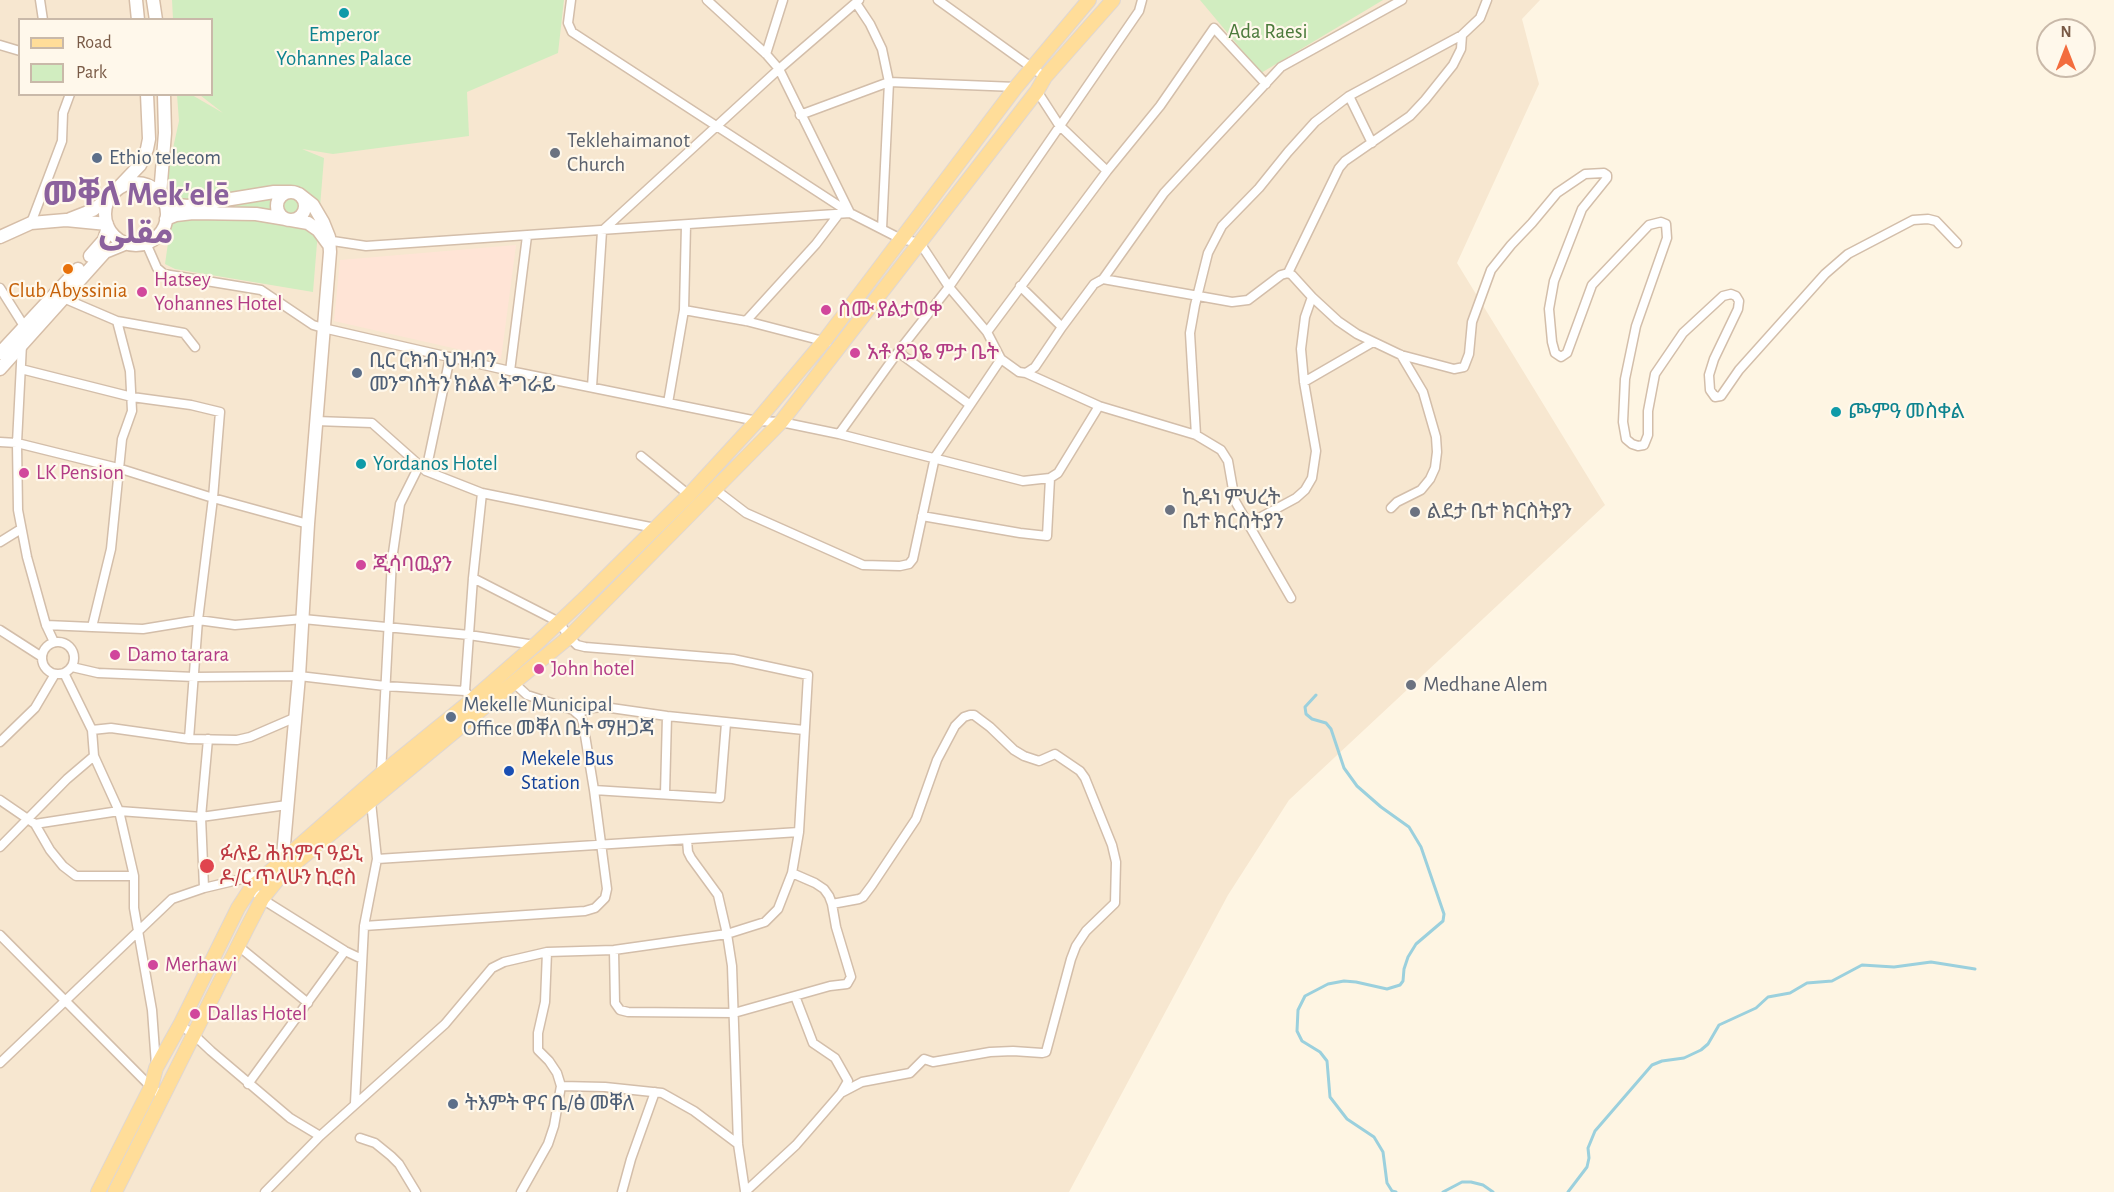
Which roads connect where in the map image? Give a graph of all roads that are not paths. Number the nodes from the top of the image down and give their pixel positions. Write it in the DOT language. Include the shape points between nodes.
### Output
graph roads {
  1 [pos="40,0"];
  2 [pos="136,0"];
  3 [pos="153,0"];
  4 [pos="571,0"];
  5 [pos="707,0"];
  6 [pos="783,0"];
  7 [pos="939,0"];
  8 [pos="1089,0"];
  9 [pos="1112,0"];
  10 [pos="1142,0"];
  11 [pos="1402,0"];
  12 [pos="1487,0"];
  13 [pos="857,1"];
  14 [pos="43,18"];
  15 [pos="138,18"];
  16 [pos="156,18"];
  17 [pos="1462,36"];
  18 [pos="0,45"];
  19 [pos="18,50"];
  20 [pos="766,54"];
  21 [pos="1031,68"];
  22 [pos="778,69"];
  23 [pos="1045,77"];
  24 [pos="889,82"];
  25 [pos="1266,84"];
  26 [pos="1016,87"];
  27 [pos="1037,91"];
  28 [pos="69,96"];
  29 [pos="147,96"];
  30 [pos="164,96"];
  31 [pos="1349,96"];
  32 [pos="800,115"];
  33 [pos="1059,125"];
  34 [pos="718,126"];
  35 [pos="1372,143"];
  36 [pos="1107,171"];
  37 [pos="295,193"];
  38 [pos="112,194"];
  39 [pos="162,197"];
  40 [pos="850,213"];
  41 [pos="837,215"];
  42 [pos="166,219"];
  43 [pos="289,219"];
  44 [pos="66,220"];
  45 [pos="31,223"];
  46 [pos="687,225"];
  47 [pos="107,226"];
  48 [pos="882,229"];
  49 [pos="602,231"];
  50 [pos="527,236"];
  51 [pos="0,237"];
  52 [pos="901,239"];
  53 [pos="329,242"];
  54 [pos="127,243"];
  55 [pos="146,243"];
  56 [pos="920,243"];
  57 [pos="1957,243"];
  58 [pos="1288,273"];
  59 [pos="1103,279"];
  60 [pos="1020,286"];
  61 [pos="949,287"];
  62 [pos="0,288"];
  63 [pos="1198,295"];
  64 [pos="60,296"];
  65 [pos="1312,297"];
  66 [pos="684,310"];
  67 [pos="117,321"];
  68 [pos="746,321"];
  69 [pos="1062,327"];
  70 [pos="30,328"];
  71 [pos="323,328"];
  72 [pos="987,332"];
  73 [pos="825,340"];
  74 [pos="1373,342"];
  75 [pos="195,346"];
  76 [pos="21,347"];
  77 [pos="838,351"];
  78 [pos="898,352"];
  79 [pos="0,353"];
  80 [pos="1401,355"];
  81 [pos="450,357"];
  82 [pos="1001,359"];
  83 [pos="0,369"];
  84 [pos="21,369"];
  85 [pos="510,371"];
  86 [pos="1026,373"];
  87 [pos="1304,382"];
  88 [pos="592,387"];
  89 [pos="132,397"];
  90 [pos="668,403"];
  91 [pos="969,404"];
  92 [pos="1099,406"];
  93 [pos="316,421"];
  94 [pos="757,421"];
  95 [pos="781,422"];
  96 [pos="839,434"];
  97 [pos="1196,435"];
  98 [pos="0,442"];
  99 [pos="17,443"];
  100 [pos="641,456"];
  101 [pos="935,457"];
  102 [pos="118,468"];
  103 [pos="423,469"];
  104 [pos="1050,478"];
  105 [pos="716,490"];
  106 [pos="482,493"];
  107 [pos="689,495"];
  108 [pos="213,498"];
  109 [pos="1391,508"];
  110 [pos="922,516"];
  111 [pos="308,524"];
  112 [pos="1248,524"];
  113 [pos="656,528"];
  114 [pos="21,529"];
  115 [pos="0,542"];
  116 [pos="473,578"];
  117 [pos="1292,598"];
  118 [pos="198,620"];
  119 [pos="303,620"];
  120 [pos="559,622"];
  121 [pos="46,625"];
  122 [pos="92,627"];
  123 [pos="389,627"];
  124 [pos="2,633"];
  125 [pos="469,635"];
  126 [pos="569,638"];
  127 [pos="54,642"];
  128 [pos="535,645"];
  129 [pos="42,657"];
  130 [pos="72,667"];
  131 [pos="60,674"];
  132 [pos="299,676"];
  133 [pos="195,677"];
  134 [pos="515,684"];
  135 [pos="385,686"];
  136 [pos="469,696"];
  137 [pos="482,711"];
  138 [pos="577,713"];
  139 [pos="667,716"];
  140 [pos="294,718"];
  141 [pos="726,723"];
  142 [pos="92,730"];
  143 [pos="804,730"];
  144 [pos="189,739"];
  145 [pos="208,739"];
  146 [pos="0,742"];
  147 [pos="94,756"];
  148 [pos="381,774"];
  149 [pos="594,790"];
  150 [pos="665,794"];
  151 [pos="0,800"];
  152 [pos="371,802"];
  153 [pos="287,805"];
  154 [pos="119,811"];
  155 [pos="201,818"];
  156 [pos="31,822"];
  157 [pos="799,832"];
  158 [pos="687,840"];
  159 [pos="601,844"];
  160 [pos="0,847"];
  161 [pos="377,859"];
  162 [pos="282,867"];
  163 [pos="267,873"];
  164 [pos="792,873"];
  165 [pos="134,876"];
  166 [pos="204,888"];
  167 [pos="251,888"];
  168 [pos="262,899"];
  169 [pos="832,904"];
  170 [pos="364,926"];
  171 [pos="138,930"];
  172 [pos="727,934"];
  173 [pos="0,935"];
  174 [pos="237,945"];
  175 [pos="614,950"];
  176 [pos="345,951"];
  177 [pos="547,952"];
  178 [pos="362,959"];
  179 [pos="795,996"];
  180 [pos="66,1001"];
  181 [pos="308,1004"];
  182 [pos="734,1013"];
  183 [pos="180,1025"];
  184 [pos="194,1034"];
  185 [pos="0,1063"];
  186 [pos="156,1068"];
  187 [pos="248,1084"];
  188 [pos="561,1086"];
  189 [pos="151,1087"];
  190 [pos="655,1092"];
  191 [pos="841,1093"];
  192 [pos="162,1097"];
  193 [pos="355,1103"];
  194 [pos="320,1136"];
  195 [pos="360,1138"];
  196 [pos="738,1144"];
  197 [pos="98,1192"];
  198 [pos="116,1192"];
  199 [pos="265,1192"];
  200 [pos="416,1192"];
  201 [pos="521,1192"];
  202 [pos="622,1192"];
  203 [pos="745,1192"];
  1 -- 14 [label="street"];
  2 -- 15 [label="street"];
  3 -- 16 [label="street"];
  4 -- 34 [label="street" via="568,23 572,32"];
  5 -- 20 [label="street"];
  6 -- 20 [label="street"];
  7 -- 21 [label="street"];
  8 -- 21 [label="main road"];
  9 -- 23 [label="main road"];
  10 -- 33 [label="street" via="1139,11"];
  11 -- 25 [label="street" via="1281,68"];
  12 -- 17 [label="street" via="1480,18"];
  13 -- 22 [label="street"];
  13 -- 24 [label="street" via="882,49"];
  17 -- 31 [label="street"];
  17 -- 35 [label="street" via="1461,49 1453,64 1425,100"];
  18 -- 19 [label="street"];
  20 -- 22 [label="street"];
  21 -- 23 [label="street"];
  21 -- 26 [label="main road"];
  22 -- 32 [label="street"];
  22 -- 34 [label="street"];
  23 -- 27 [label="main road"];
  24 -- 26 [label="street"];
  24 -- 32 [label="street"];
  24 -- 48 [label="street"];
  25 -- 36 [label="street" via="1214,28 1160,106"];
  25 -- 59 [label="street" via="1164,193"];
  26 -- 52 [label="main road"];
  27 -- 33 [label="street"];
  27 -- 56 [label="main road"];
  28 -- 45 [label="street" via="63,113 62,141"];
  29 -- 38 [label="street" via="147,149 140,165"];
  30 -- 39 [label="street"];
  31 -- 35 [label="street"];
  31 -- 63 [label="street" via="1315,122 1222,226 1208,252"];
  32 -- 40 [label="street"];
  33 -- 36 [label="street"];
  33 -- 61 [label="street"];
  34 -- 40 [label="street"];
  34 -- 49 [label="street"];
  35 -- 58 [label="street" via="1339,168"];
  36 -- 60 [label="street"];
  37 -- 39 [label="street" via="274,192 188,206"];
  37 -- 43 [label="street" via="304,200 305,210 301,216"];
  37 -- 43 [label="street" via="282,196 278,202 279,212"];
  37 -- 53 [label="street" via="306,198 317,211"];
  38 -- 39 [label="street" via="125,185 138,183 150,186"];
  38 -- 44 [label="street" via="93,210"];
  38 -- 47 [label="street" via="105,209"];
  39 -- 42 [label="street"];
  40 -- 41 [label="street"];
  40 -- 48 [label="street"];
  41 -- 46 [label="street"];
  41 -- 68 [label="street"];
  42 -- 43 [label="street" via="193,213"];
  42 -- 55 [label="street" via="157,236"];
  43 -- 53 [label="street" via="308,223"];
  44 -- 45 [label="street"];
  44 -- 47 [label="street"];
  45 -- 51 [label="street"];
  46 -- 49 [label="street"];
  46 -- 66 [label="street"];
  47 -- 54 [label="street"];
  47 -- 64 [label="street" via="100,245"];
  48 -- 52 [label="street"];
  49 -- 50 [label="street"];
  49 -- 88 [label="street"];
  50 -- 53 [label="street" via="366,246"];
  50 -- 85 [label="street"];
  52 -- 56 [label="street"];
  52 -- 73 [label="main road"];
  53 -- 71 [label="street"];
  54 -- 55 [label="street"];
  54 -- 64 [label="street" via="105,252"];
  55 -- 71 [label="street" via="157,268 164,274 261,290"];
  56 -- 61 [label="street"];
  56 -- 77 [label="main road"];
  57 -- 80 [label="street" via="1936,221 1913,220 1848,254 1746,362 1721,396 1715,397 1709,375 1739,301 1731,294 1722,296 1683,333 1655,374 1648,435 1644,445 1638,446 1626,439 1625,379 1636,327 1666,238 1666,224 1649,225 1593,285 1568,353 1561,357 1555,353 1552,342 1549,309 1554,281 1582,209 1607,178 1604,173 1585,174 1557,193 1491,270 1472,322 1464,368 1454,369"];
  58 -- 63 [label="street" via="1248,300 1232,302"];
  58 -- 65 [label="street"];
  59 -- 63 [label="street"];
  59 -- 69 [label="street"];
  60 -- 69 [label="street"];
  60 -- 72 [label="street"];
  61 -- 72 [label="street"];
  61 -- 78 [label="street"];
  62 -- 70 [label="street"];
  63 -- 97 [label="street" via="1190,333"];
  64 -- 67 [label="street"];
  64 -- 70 [label="street"];
  65 -- 74 [label="street" via="1338,321"];
  65 -- 87 [label="street" via="1301,349"];
  66 -- 68 [label="street"];
  66 -- 90 [label="street"];
  67 -- 75 [label="street" via="177,330"];
  67 -- 89 [label="street" via="130,371"];
  68 -- 73 [label="street"];
  69 -- 86 [label="street" via="1035,368"];
  70 -- 76 [label="street"];
  70 -- 79 [label="street"];
  71 -- 81 [label="street"];
  71 -- 93 [label="street"];
  72 -- 82 [label="street"];
  73 -- 77 [label="street"];
  73 -- 94 [label="main road"];
  74 -- 80 [label="street"];
  74 -- 87 [label="street"];
  76 -- 83 [label="street"];
  76 -- 84 [label="street"];
  77 -- 95 [label="main road"];
  78 -- 91 [label="street"];
  78 -- 96 [label="street"];
  80 -- 109 [label="street" via="1423,392 1437,452 1435,468 1421,490"];
  81 -- 85 [label="street"];
  81 -- 103 [label="street"];
  82 -- 86 [label="street"];
  82 -- 91 [label="street"];
  84 -- 89 [label="street"];
  84 -- 99 [label="street"];
  85 -- 88 [label="street"];
  86 -- 92 [label="street"];
  87 -- 112 [label="street" via="1316,451 1312,478 1296,498"];
  88 -- 90 [label="street"];
  89 -- 102 [label="street"];
  89 -- 108 [label="street" via="220,412"];
  90 -- 94 [label="street"];
  91 -- 101 [label="street"];
  92 -- 97 [label="street"];
  92 -- 104 [label="street" via="1058,473"];
  93 -- 103 [label="street" via="372,423"];
  93 -- 111 [label="street"];
  94 -- 95 [label="street"];
  94 -- 107 [label="main road"];
  95 -- 96 [label="street"];
  95 -- 105 [label="main road"];
  96 -- 101 [label="street"];
  97 -- 112 [label="street" via="1221,450 1228,461 1235,501"];
  98 -- 99 [label="street"];
  99 -- 102 [label="street"];
  99 -- 114 [label="street"];
  100 -- 107 [label="street"];
  101 -- 104 [label="street" via="1023,481"];
  101 -- 110 [label="street"];
  102 -- 108 [label="street"];
  102 -- 122 [label="street" via="113,538"];
  103 -- 106 [label="street"];
  103 -- 123 [label="street" via="400,504"];
  104 -- 110 [label="street" via="1047,536"];
  105 -- 110 [label="street" via="746,513 863,565 909,564"];
  105 -- 126 [label="main road"];
  106 -- 113 [label="street"];
  106 -- 116 [label="street"];
  107 -- 113 [label="main road"];
  108 -- 111 [label="street"];
  108 -- 118 [label="street"];
  111 -- 119 [label="street"];
  112 -- 117 [label="street"];
  113 -- 120 [label="main road"];
  114 -- 115 [label="street"];
  114 -- 121 [label="street"];
  116 -- 120 [label="street"];
  116 -- 125 [label="street"];
  118 -- 119 [label="street" via="236,625"];
  118 -- 122 [label="street" via="143,629"];
  118 -- 133 [label="street"];
  119 -- 123 [label="street"];
  119 -- 132 [label="street"];
  120 -- 126 [label="street"];
  120 -- 128 [label="main road"];
  121 -- 122 [label="street"];
  121 -- 127 [label="street"];
  123 -- 125 [label="street"];
  123 -- 135 [label="street"];
  124 -- 129 [label="street"];
  125 -- 128 [label="street"];
  125 -- 136 [label="street"];
  126 -- 134 [label="main road"];
  126 -- 143 [label="street" via="577,645 595,650 733,659 808,675"];
  127 -- 129 [label="street"];
  127 -- 130 [label="street" via="70,647 74,654"];
  128 -- 136 [label="main road"];
  129 -- 131 [label="street" via="45,668"];
  130 -- 131 [label="street"];
  130 -- 133 [label="street" via="98,674"];
  131 -- 142 [label="street"];
  131 -- 146 [label="street" via="35,708"];
  132 -- 133 [label="street"];
  132 -- 135 [label="street"];
  132 -- 140 [label="street"];
  133 -- 144 [label="street"];
  134 -- 137 [label="main road"];
  134 -- 138 [label="street" via="527,694"];
  135 -- 136 [label="street"];
  135 -- 148 [label="street"];
  136 -- 137 [label="street"];
  136 -- 148 [label="main road"];
  137 -- 152 [label="main road"];
  138 -- 139 [label="street" via="604,707"];
  138 -- 149 [label="street" via="583,723"];
  139 -- 141 [label="street"];
  139 -- 150 [label="street"];
  140 -- 145 [label="street" via="250,737"];
  140 -- 153 [label="street"];
  141 -- 143 [label="street"];
  141 -- 150 [label="street" via="720,798"];
  142 -- 144 [label="street" via="111,728"];
  142 -- 147 [label="street"];
  143 -- 157 [label="street"];
  144 -- 145 [label="street"];
  145 -- 155 [label="street"];
  147 -- 154 [label="street"];
  147 -- 156 [label="street" via="67,779"];
  148 -- 162 [label="main road"];
  149 -- 150 [label="street"];
  149 -- 159 [label="street"];
  151 -- 156 [label="street"];
  152 -- 161 [label="street"];
  152 -- 162 [label="main road"];
  153 -- 155 [label="street"];
  153 -- 162 [label="street"];
  154 -- 155 [label="street"];
  154 -- 156 [label="street"];
  154 -- 165 [label="street"];
  155 -- 166 [label="street"];
  156 -- 160 [label="street"];
  156 -- 165 [label="street" via="63,866 76,876"];
  157 -- 158 [label="street"];
  157 -- 164 [label="street"];
  158 -- 159 [label="street"];
  158 -- 172 [label="street" via="691,858 718,895"];
  159 -- 161 [label="street"];
  159 -- 170 [label="street" via="607,889 605,898 595,908"];
  161 -- 170 [label="street"];
  162 -- 163 [label="main road"];
  162 -- 168 [label="main road"];
  163 -- 166 [label="street"];
  163 -- 167 [label="main road"];
  164 -- 169 [label="street" via="815,883"];
  164 -- 172 [label="street" via="778,909 765,922"];
  165 -- 171 [label="street"];
  166 -- 171 [label="street" via="172,899"];
  167 -- 168 [label="street"];
  167 -- 183 [label="main road"];
  168 -- 174 [label="main road"];
  168 -- 176 [label="street"];
  169 -- 179 [label="street" via="850,982"];
  169 -- 191 [label="street" via="859,899 872,885 916,819 955,726 970,715 1024,756 1039,761 1055,754 1080,771 1116,862 1115,903 1076,946 1046,1052 990,1052 933,1062 924,1059 910,1073 862,1082"];
  170 -- 178 [label="street"];
  171 -- 180 [label="street"];
  171 -- 186 [label="street" via="152,1010"];
  172 -- 175 [label="street"];
  172 -- 182 [label="street"];
  173 -- 180 [label="street"];
  174 -- 181 [label="street"];
  174 -- 184 [label="main road"];
  175 -- 177 [label="street"];
  175 -- 182 [label="street" via="613,987 620,1010"];
  176 -- 178 [label="street"];
  176 -- 181 [label="street"];
  177 -- 188 [label="street" via="538,1050 549,1060"];
  177 -- 193 [label="street" via="492,968 445,1024"];
  178 -- 193 [label="street"];
  179 -- 182 [label="street"];
  179 -- 191 [label="street" via="813,1043 835,1058 848,1081"];
  180 -- 185 [label="street"];
  180 -- 189 [label="street"];
  181 -- 187 [label="street"];
  182 -- 196 [label="street"];
  183 -- 184 [label="street"];
  183 -- 186 [label="main road"];
  184 -- 187 [label="street"];
  184 -- 192 [label="main road"];
  186 -- 189 [label="main road"];
  187 -- 194 [label="street"];
  188 -- 190 [label="street"];
  188 -- 201 [label="street" via="548,1144"];
  189 -- 192 [label="street"];
  189 -- 197 [label="main road"];
  190 -- 196 [label="street" via="694,1111"];
  190 -- 202 [label="street"];
  191 -- 203 [label="street" via="796,1145"];
  192 -- 198 [label="main road"];
  193 -- 194 [label="street"];
  194 -- 199 [label="street"];
  195 -- 200 [label="street" via="375,1143 391,1156"];
  196 -- 203 [label="street"];
}
